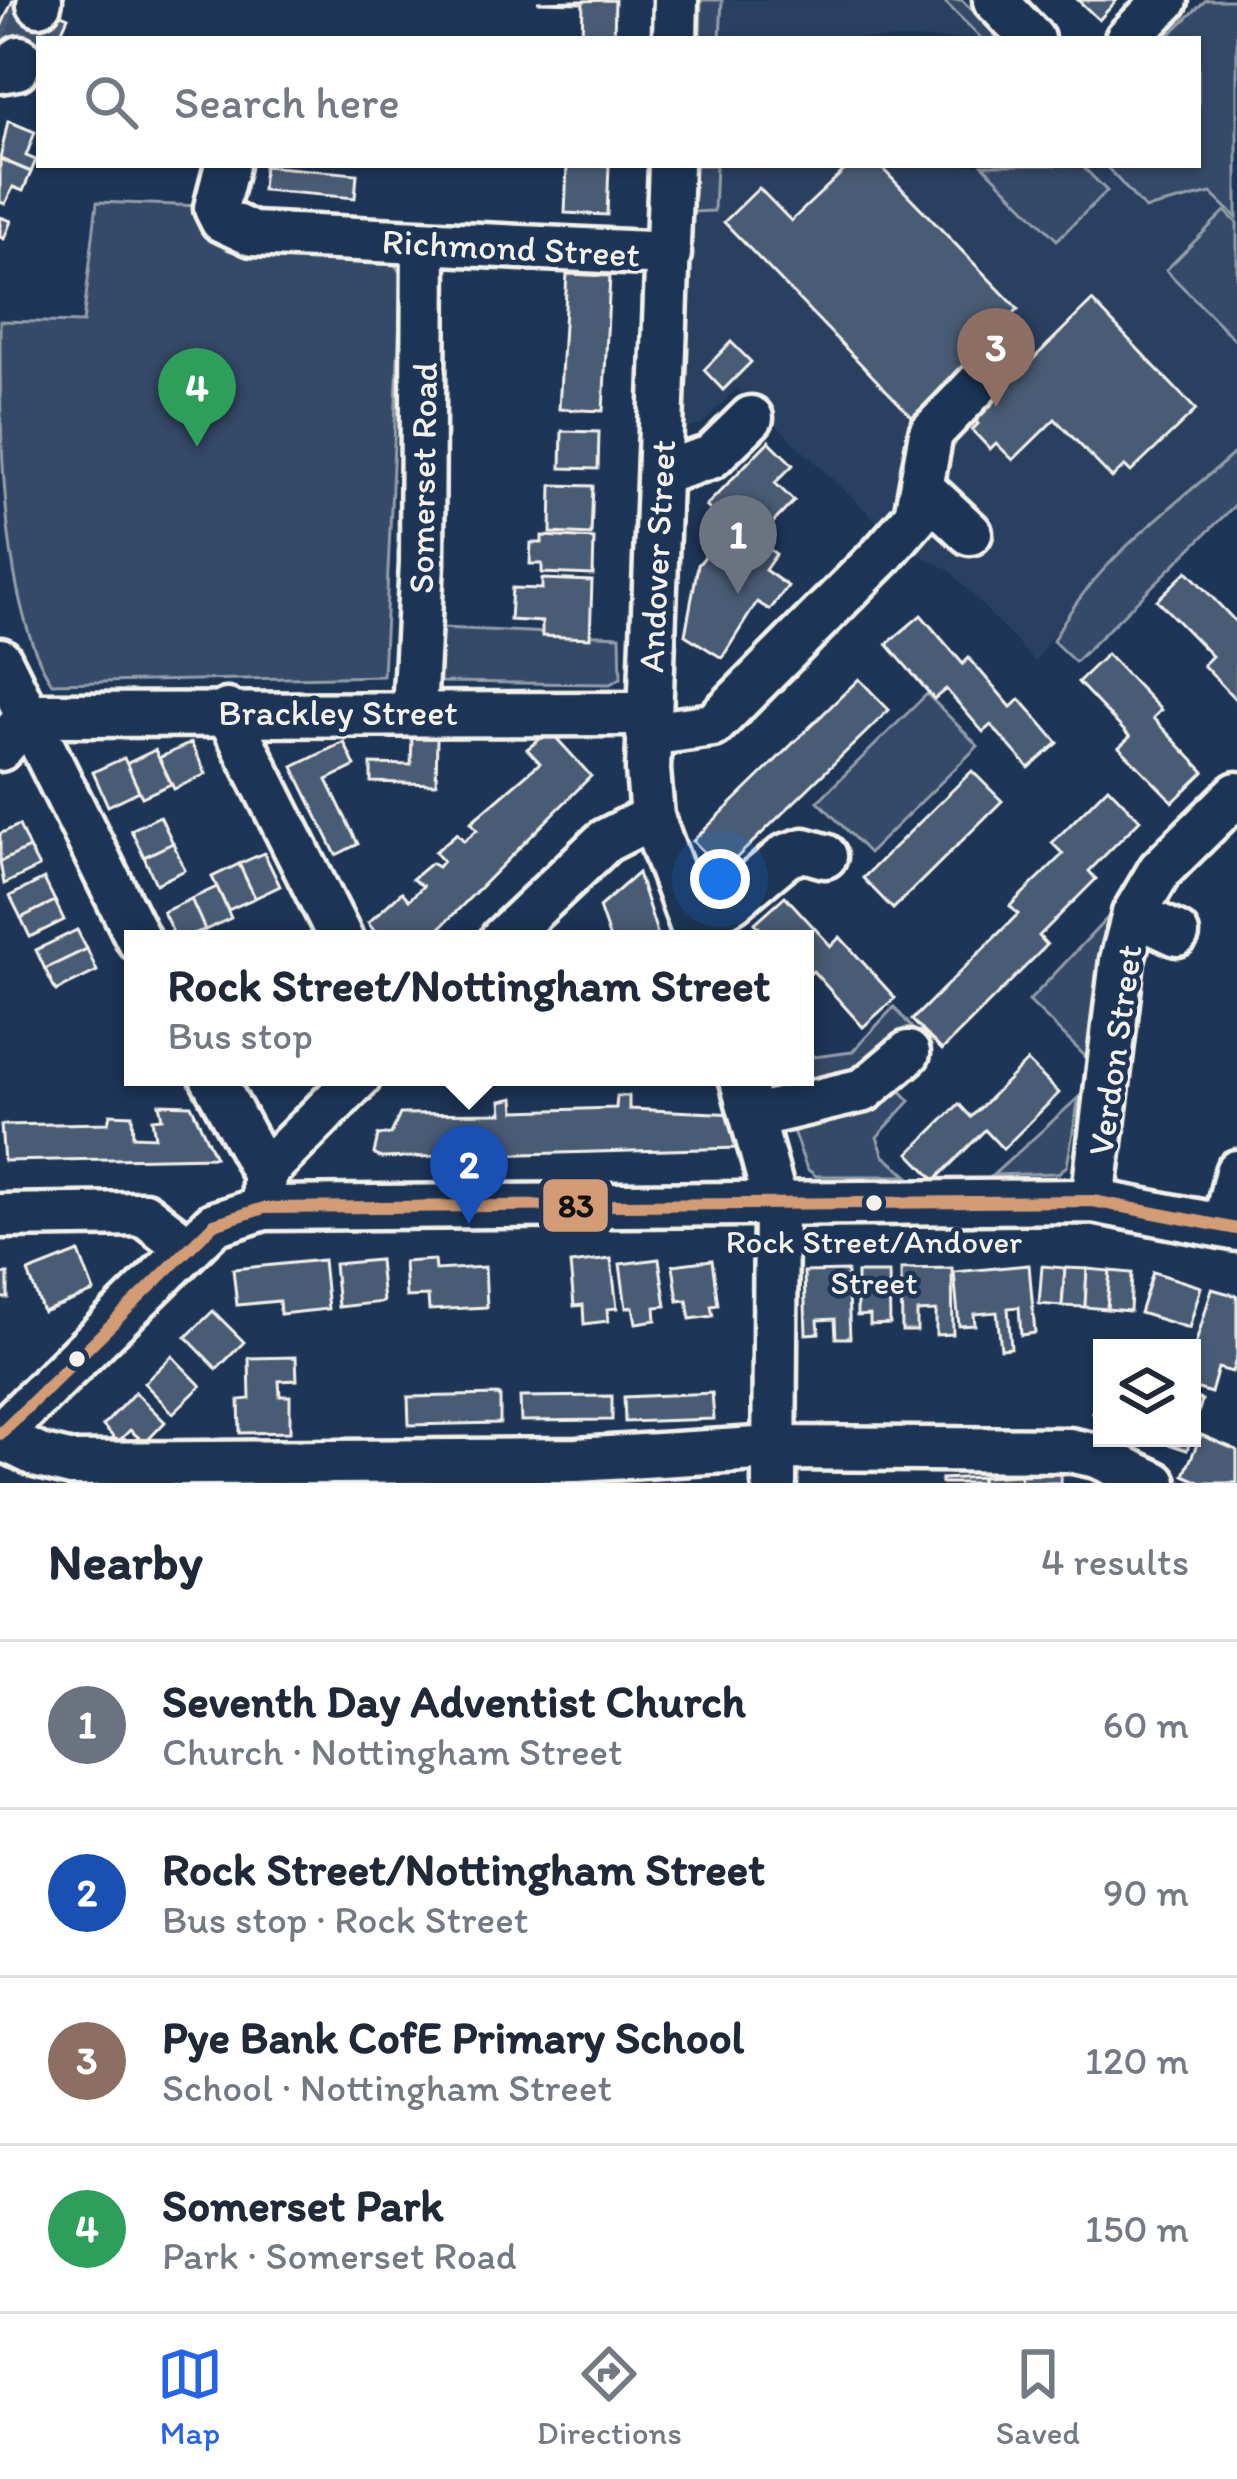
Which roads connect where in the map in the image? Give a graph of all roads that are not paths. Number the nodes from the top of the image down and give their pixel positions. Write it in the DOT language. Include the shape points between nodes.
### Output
graph roads {
  1 [pos="676,0"];
  2 [pos="995,0"];
  3 [pos="1166,0"];
  4 [pos="675,36"];
  5 [pos="1030,36"];
  6 [pos="1130,36"];
  7 [pos="226,168"];
  8 [pos="671,168"];
  9 [pos="424,244"];
  10 [pos="669,254"];
  11 [pos="978,384"];
  12 [pos="751,418"];
  13 [pos="661,473"];
  14 [pos="922,488"];
  15 [pos="970,533"];
  16 [pos="0,660"];
  17 [pos="227,711"];
  18 [pos="414,712"];
  19 [pos="28,716"];
  20 [pos="648,724"];
  21 [pos="0,749"];
  22 [pos="1237,794"];
  23 [pos="652,817"];
  24 [pos="826,856"];
  25 [pos="1134,914"];
  26 [pos="134,930"];
  27 [pos="336,930"];
  28 [pos="511,930"];
  29 [pos="693,930"];
  30 [pos="697,930"];
  31 [pos="1177,934"];
  32 [pos="908,1053"];
  33 [pos="215,1086"];
  34 [pos="350,1086"];
  35 [pos="748,1096"];
  36 [pos="1237,1172"];
  37 [pos="255,1198"];
  38 [pos="1093,1201"];
  39 [pos="776,1204"];
  40 [pos="0,1216"];
  41 [pos="1231,1228"];
  42 [pos="188,1248"];
  43 [pos="0,1435"];
  44 [pos="774,1466"];
  45 [pos="1155,1483"];
  1 -- 4 [label="street"];
  2 -- 5 [label="street"];
  3 -- 6 [label="street"];
  7 -- 9 [label="street, Richmond Street" via="216,208 222,220 252,234"];
  8 -- 10 [label="street, Andover Street"];
  9 -- 10 [label="street, Richmond Street"];
  9 -- 18 [label="street, Somerset Road"];
  10 -- 13 [label="street, Andover Street"];
  11 -- 14 [label="street, Brackley Street" via="931,433"];
  12 -- 13 [label="street" via="710,457"];
  13 -- 20 [label="street, Andover Street"];
  14 -- 15 [label="street"];
  14 -- 20 [label="street, Brackley Street" via="916,516 882,555 713,725"];
  16 -- 19 [label="street"];
  17 -- 18 [label="street, Brackley Street"];
  17 -- 19 [label="street, Brackley Street"];
  17 -- 27 [label="street"];
  18 -- 20 [label="street, Brackley Street"];
  19 -- 21 [label="street"];
  19 -- 26 [label="street"];
  20 -- 23 [label="street, Andover Street"];
  22 -- 25 [label="street, Verdon Street" via="1160,869"];
  23 -- 28 [label="street" via="604,841"];
  23 -- 29 [label="street, Andover Street"];
  24 -- 30 [label="street" via="786,856"];
  25 -- 31 [label="street"];
  25 -- 38 [label="street, Verdon Street"];
  32 -- 35 [label="street" via="864,1090"];
  33 -- 37 [label="street"];
  34 -- 37 [label="street"];
  35 -- 39 [label="street"];
  36 -- 41 [label="street"];
  37 -- 39 [label="street"];
  37 -- 42 [label="street"];
  38 -- 39 [label="street"];
  38 -- 41 [label="street"];
  39 -- 44 [label="street"];
  40 -- 42 [label="street" via="144,1214"];
  42 -- 43 [label="street"];
  43 -- 44 [label="street" via="72,1464"];
  44 -- 45 [label="street" via="1070,1450"];
}
